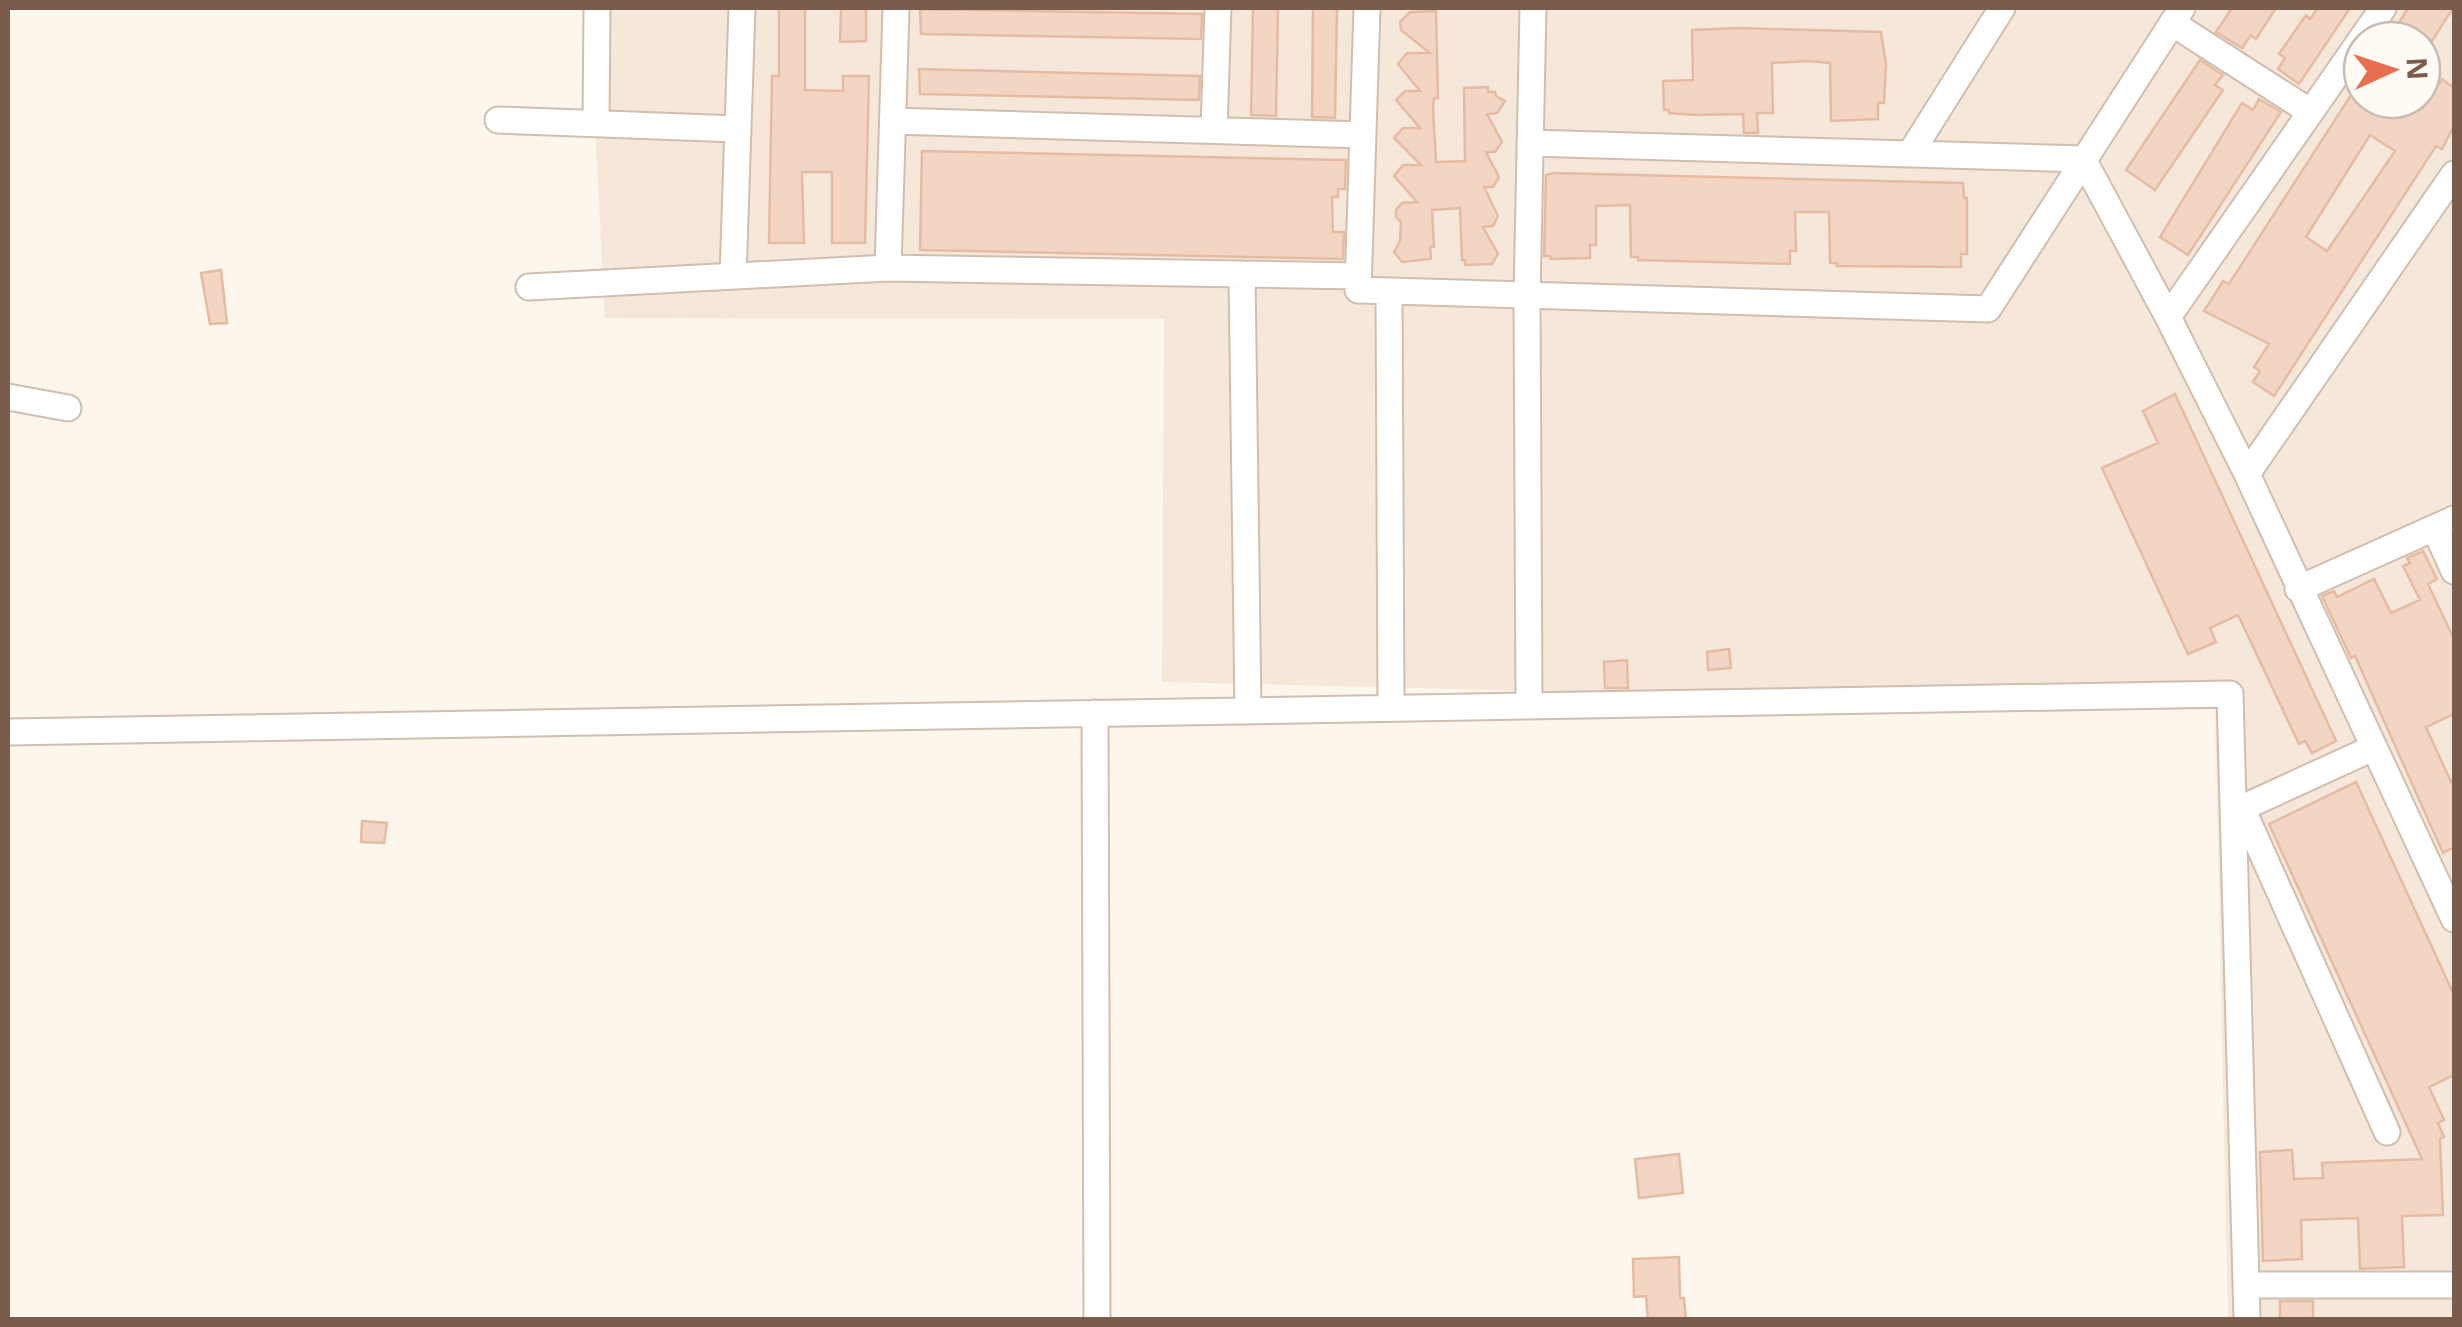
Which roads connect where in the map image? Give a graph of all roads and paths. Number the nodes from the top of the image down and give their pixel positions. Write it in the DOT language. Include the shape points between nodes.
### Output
graph roads {
  1 [pos="598,8"];
  2 [pos="742,8"];
  3 [pos="896,8"];
  4 [pos="1218,8"];
  5 [pos="1367,8"];
  6 [pos="1533,8"];
  7 [pos="2002,8"];
  8 [pos="2384,8"];
  9 [pos="2177,15"];
  10 [pos="2309,111"];
  11 [pos="498,120"];
  12 [pos="893,120"];
  13 [pos="596,124"];
  14 [pos="1214,128"];
  15 [pos="737,129"];
  16 [pos="1363,135"];
  17 [pos="1530,143"];
  18 [pos="1910,154"];
  19 [pos="2083,160"];
  20 [pos="2453,184"];
  21 [pos="888,268"];
  22 [pos="1242,274"];
  23 [pos="733,276"];
  24 [pos="1358,276"];
  25 [pos="529,288"];
  26 [pos="1388,290"];
  27 [pos="1527,295"];
  28 [pos="2168,317"];
  29 [pos="8,398"];
  30 [pos="68,408"];
  31 [pos="2247,474"];
  32 [pos="2444,524"];
  33 [pos="2454,572"];
  34 [pos="2298,589"];
  35 [pos="1528,706"];
  36 [pos="1391,708"];
  37 [pos="1248,711"];
  38 [pos="1094,714"];
  39 [pos="8,732"];
  40 [pos="2373,748"];
  41 [pos="2452,910"];
  42 [pos="2387,1132"];
  43 [pos="2246,1285"];
  44 [pos="2454,1285"];
  45 [pos="1097,1320"];
  46 [pos="2246,1320"];
  1 -- 13 [label="street"];
  2 -- 15 [label="street"];
  3 -- 12 [label="street"];
  4 -- 14 [label="street"];
  5 -- 16 [label="street"];
  6 -- 17 [label="street"];
  7 -- 18 [label="street"];
  8 -- 10 [label="street"];
  9 -- 10 [label="street"];
  9 -- 19 [label="street"];
  10 -- 28 [label="street"];
  11 -- 13 [label="street"];
  12 -- 14 [label="street"];
  12 -- 21 [label="street"];
  13 -- 15 [label="street"];
  14 -- 16 [label="street"];
  15 -- 23 [label="street"];
  16 -- 24 [label="street"];
  17 -- 18 [label="street"];
  17 -- 27 [label="street"];
  18 -- 19 [label="street"];
  19 -- 27 [label="street" via="1988,309"];
  19 -- 28 [label="street"];
  20 -- 31 [label="street"];
  21 -- 22 [label="street"];
  21 -- 23 [label="street"];
  22 -- 24 [label="street"];
  22 -- 37 [label="street"];
  23 -- 25 [label="street"];
  24 -- 26 [label="street" via="1358,290"];
  26 -- 27 [label="street"];
  26 -- 36 [label="street"];
  27 -- 35 [label="street"];
  28 -- 31 [label="street"];
  29 -- 30 [label="street"];
  31 -- 34 [label="street"];
  32 -- 33 [label="street"];
  32 -- 34 [label="street"];
  34 -- 40 [label="street"];
  35 -- 36 [label="street"];
  35 -- 43 [label="street" via="2230,694"];
  36 -- 37 [label="street"];
  37 -- 38 [label="street"];
  38 -- 39 [label="street"];
  38 -- 45 [label="street"];
  40 -- 41 [label="street"];
  40 -- 42 [label="street" via="2242,808"];
  43 -- 44 [label="street"];
  43 -- 46 [label="street"];
}
